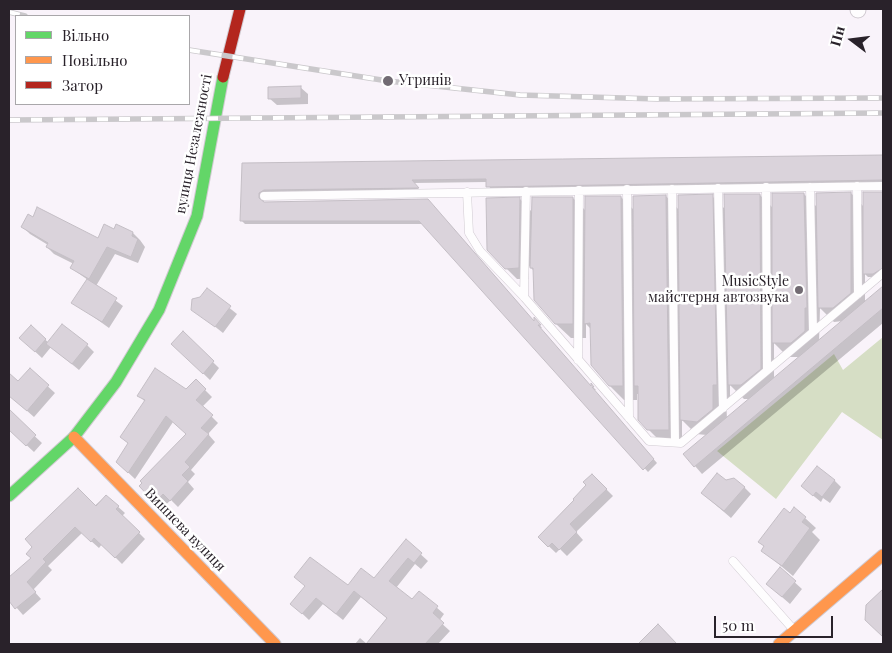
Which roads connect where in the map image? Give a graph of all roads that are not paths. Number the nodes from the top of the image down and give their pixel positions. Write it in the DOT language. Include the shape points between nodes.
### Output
graph roads {
  1 [pos="240,9"];
  2 [pos="857,186"];
  3 [pos="883,186"];
  4 [pos="766,187"];
  5 [pos="810,187"];
  6 [pos="718,188"];
  7 [pos="626,189"];
  8 [pos="672,189"];
  9 [pos="579,190"];
  10 [pos="526,191"];
  11 [pos="467,192"];
  12 [pos="264,196"];
  13 [pos="883,273"];
  14 [pos="858,294"];
  15 [pos="524,297"];
  16 [pos="813,331"];
  17 [pos="578,360"];
  18 [pos="767,369"];
  19 [pos="723,408"];
  20 [pos="629,418"];
  21 [pos="74,437"];
  22 [pos="675,442"];
  23 [pos="9,496"];
  24 [pos="883,555"];
  25 [pos="733,561"];
  26 [pos="795,631"];
  27 [pos="275,644"];
  28 [pos="779,644"];
  1 -- 21 [label="street, вулиця Незалежності" via="226,58 197,216 159,310 116,382"];
  2 -- 3 [label="lane"];
  2 -- 5 [label="lane"];
  2 -- 14 [label="lane"];
  4 -- 5 [label="lane"];
  4 -- 6 [label="lane"];
  4 -- 18 [label="lane"];
  5 -- 16 [label="lane"];
  6 -- 8 [label="lane"];
  6 -- 19 [label="lane"];
  7 -- 8 [label="lane"];
  7 -- 9 [label="lane"];
  7 -- 20 [label="lane"];
  8 -- 22 [label="lane"];
  9 -- 10 [label="lane"];
  9 -- 17 [label="lane"];
  10 -- 11 [label="lane"];
  10 -- 15 [label="lane"];
  11 -- 12 [label="lane"];
  11 -- 15 [label="lane" via="469,233 480,251"];
  13 -- 14 [label="lane"];
  14 -- 16 [label="lane"];
  15 -- 17 [label="lane"];
  16 -- 18 [label="lane"];
  17 -- 20 [label="lane"];
  18 -- 19 [label="lane"];
  19 -- 22 [label="lane" via="680,443"];
  20 -- 22 [label="lane" via="649,441"];
  21 -- 23 [label="street, вулиця Незалежності"];
  21 -- 27 [label="street, Вишнева вулиця"];
  24 -- 26 [label="street"];
  25 -- 26 [label="lane"];
  26 -- 28 [label="street"];
}
